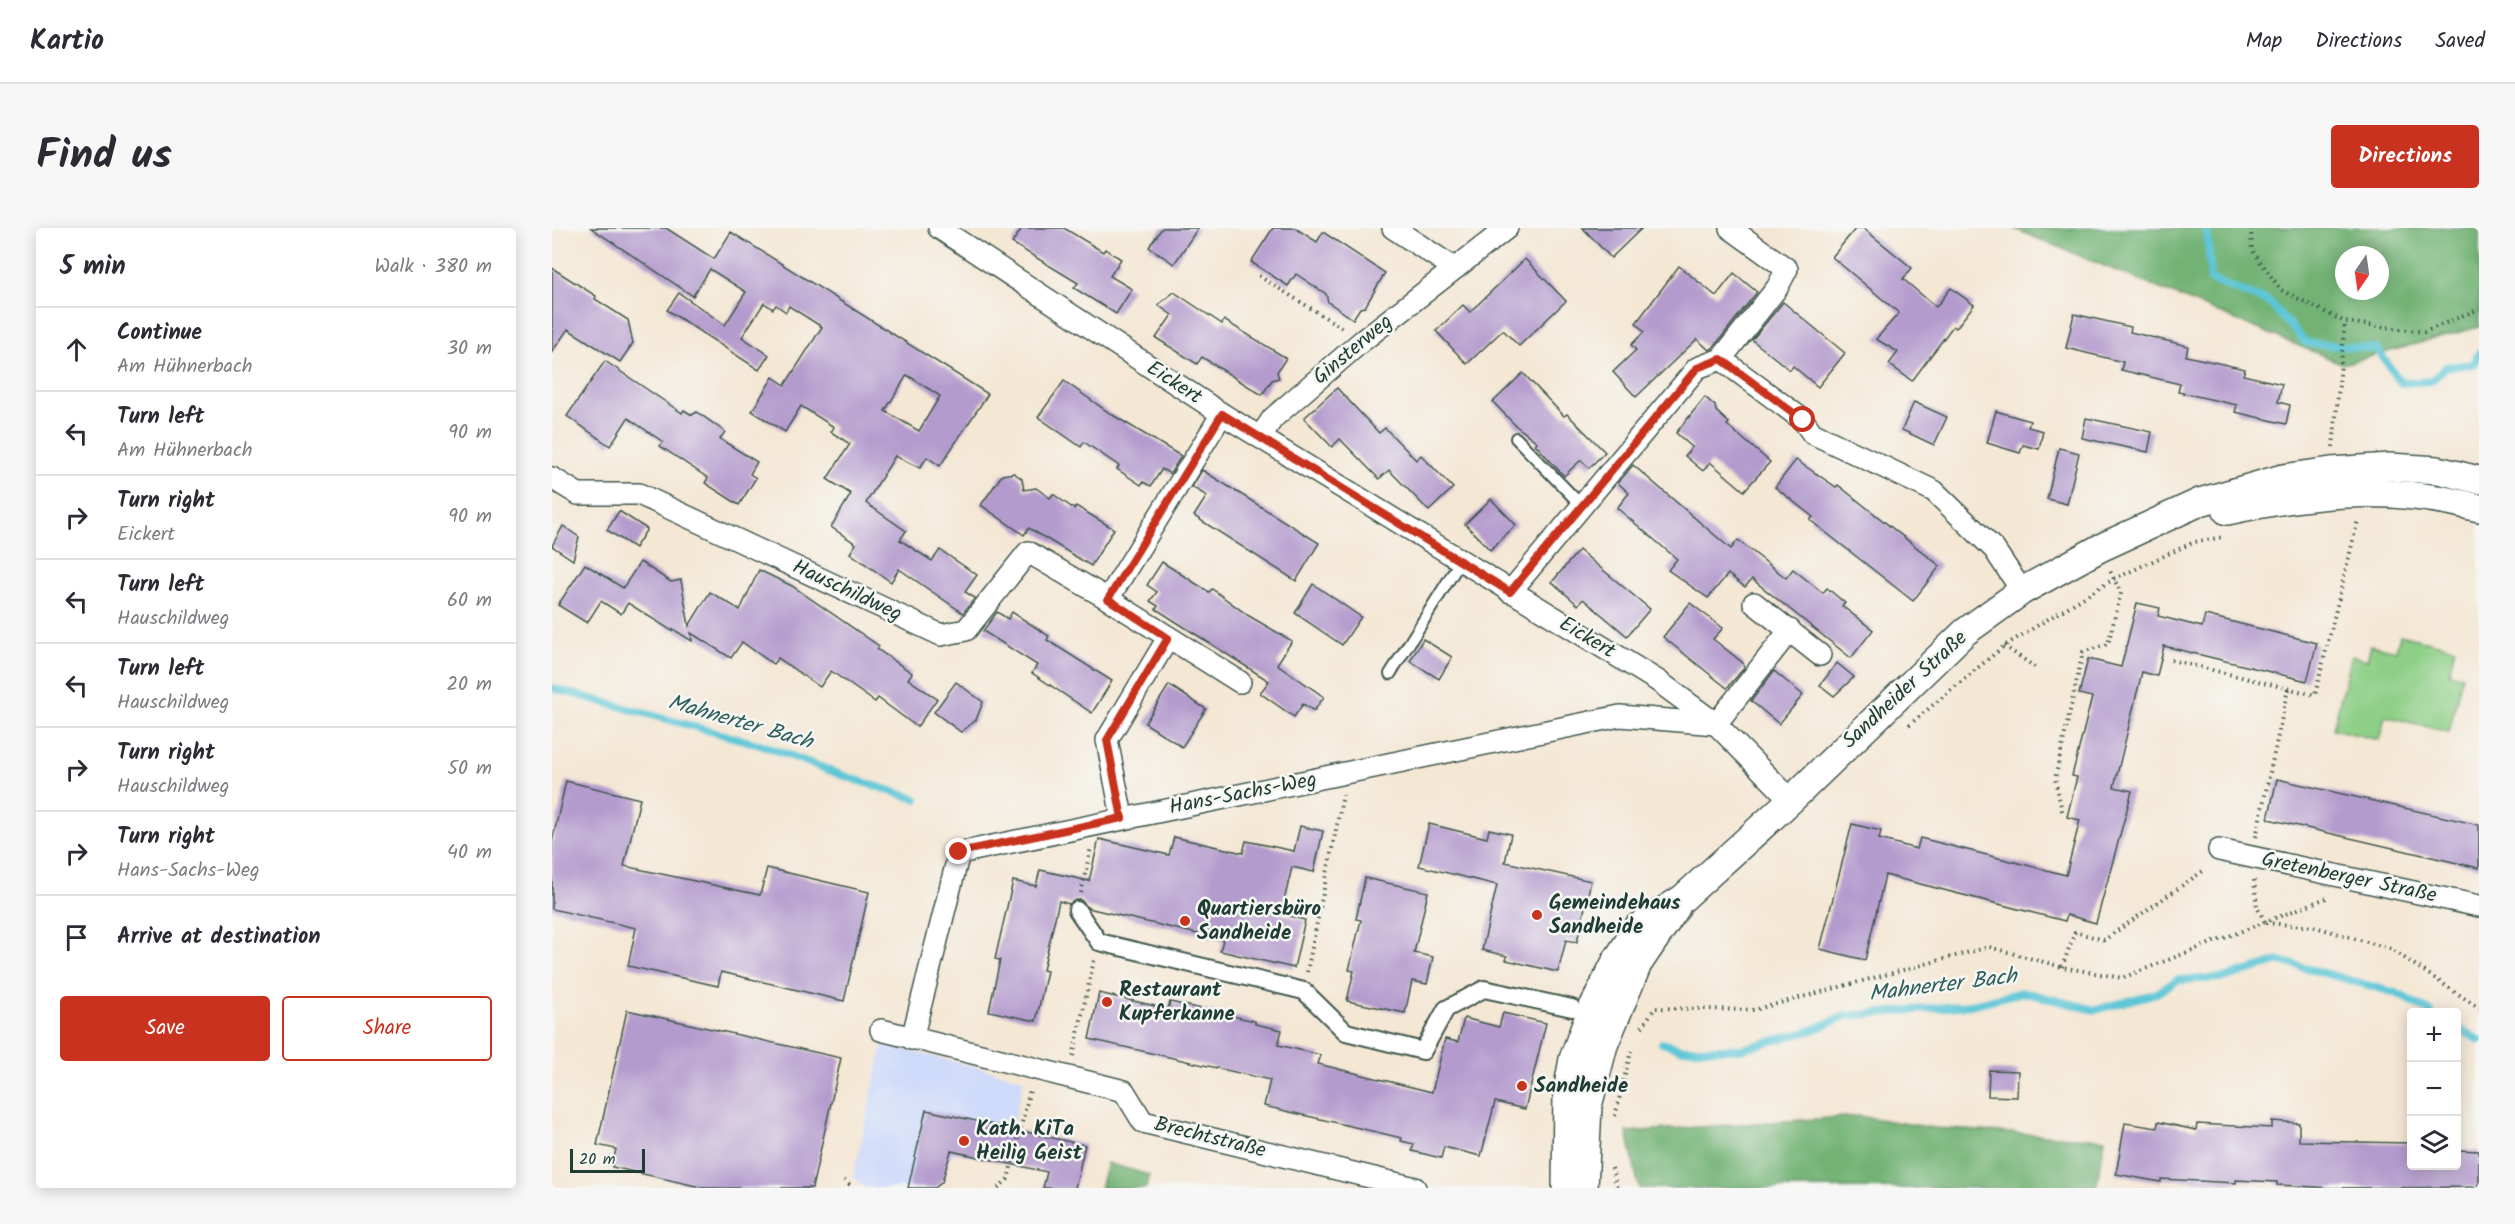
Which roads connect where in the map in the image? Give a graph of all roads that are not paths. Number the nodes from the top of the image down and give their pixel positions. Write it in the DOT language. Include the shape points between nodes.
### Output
graph roads {
  1 [pos="939,228"];
  2 [pos="1393,228"];
  3 [pos="1507,228"];
  4 [pos="1730,228"];
  5 [pos="964,235"];
  6 [pos="1454,268"];
  7 [pos="1721,359"];
  8 [pos="1222,414"];
  9 [pos="1260,437"];
  10 [pos="1516,438"];
  11 [pos="552,478"];
  12 [pos="2479,480"];
  13 [pos="1582,506"];
  14 [pos="2479,508"];
  15 [pos="2158,522"];
  16 [pos="1460,562"];
  17 [pos="2022,591"];
  18 [pos="1510,592"];
  19 [pos="1108,599"];
  20 [pos="1754,603"];
  21 [pos="1790,630"];
  22 [pos="1168,638"];
  23 [pos="1820,655"];
  24 [pos="1390,674"];
  25 [pos="1240,682"];
  26 [pos="1716,724"];
  27 [pos="1791,800"];
  28 [pos="1122,818"];
  29 [pos="2219,850"];
  30 [pos="1682,899"];
  31 [pos="2479,906"];
  32 [pos="1077,910"];
  33 [pos="1572,1008"];
  34 [pos="881,1030"];
  35 [pos="912,1039"];
  36 [pos="1415,1188"];
  37 [pos="1566,1188"];
  38 [pos="1584,1188"];
  1 -- 5 [label="street, Eickert"];
  2 -- 6 [label="street"];
  3 -- 6 [label="street, Ginsterweg"];
  4 -- 7 [label="street" via="1787,269 1777,288"];
  5 -- 8 [label="street, Eickert"];
  6 -- 9 [label="street, Ginsterweg" via="1273,418"];
  7 -- 13 [label="street" via="1697,368"];
  7 -- 17 [label="street" via="1803,420 1812,434 1934,491 1994,549"];
  8 -- 9 [label="street, Eickert"];
  8 -- 19 [label="street"];
  9 -- 16 [label="street, Eickert"];
  10 -- 13 [label="lane"];
  11 -- 19 [label="street, Hauschildweg" via="578,494 639,494 940,635 966,630 1028,552"];
  12 -- 15 [label="street, Sandheider Straße" via="2438,470 2390,467 2321,473 2283,478 2200,502"];
  13 -- 18 [label="street"];
  14 -- 15 [label="street, Sandheider Straße" via="2389,493 2330,494"];
  15 -- 17 [label="street, Sandheider Straße" via="2100,548"];
  16 -- 18 [label="street, Eickert"];
  16 -- 24 [label="lane"];
  17 -- 27 [label="street, Sandheider Straße" via="1965,632"];
  18 -- 26 [label="street, Eickert" via="1658,681"];
  19 -- 22 [label="street, Hauschildweg"];
  20 -- 21 [label="street"];
  21 -- 23 [label="street"];
  21 -- 26 [label="street"];
  22 -- 25 [label="street, Hauschildweg"];
  22 -- 28 [label="street" via="1107,740"];
  26 -- 27 [label="street, Eickert"];
  26 -- 28 [label="street, Hans-Sachs-Weg" via="1620,716"];
  27 -- 30 [label="street, Sandheider Straße"];
  28 -- 35 [label="street, Hans-Sachs-Weg" via="959,852"];
  29 -- 31 [label="street, Gretenberger Straße"];
  30 -- 37 [label="street, Sandheider Straße" via="1638,927 1590,1013 1573,1059 1567,1092"];
  30 -- 38 [label="street, Sandheider Straße" via="1638,964 1604,1045 1588,1106"];
  32 -- 33 [label="street" via="1099,942 1304,991 1346,1032 1424,1051 1446,1009 1485,989"];
  34 -- 35 [label="street, Brechtstraße"];
  35 -- 36 [label="street, Brechtstraße" via="1124,1091 1143,1122"];
}
